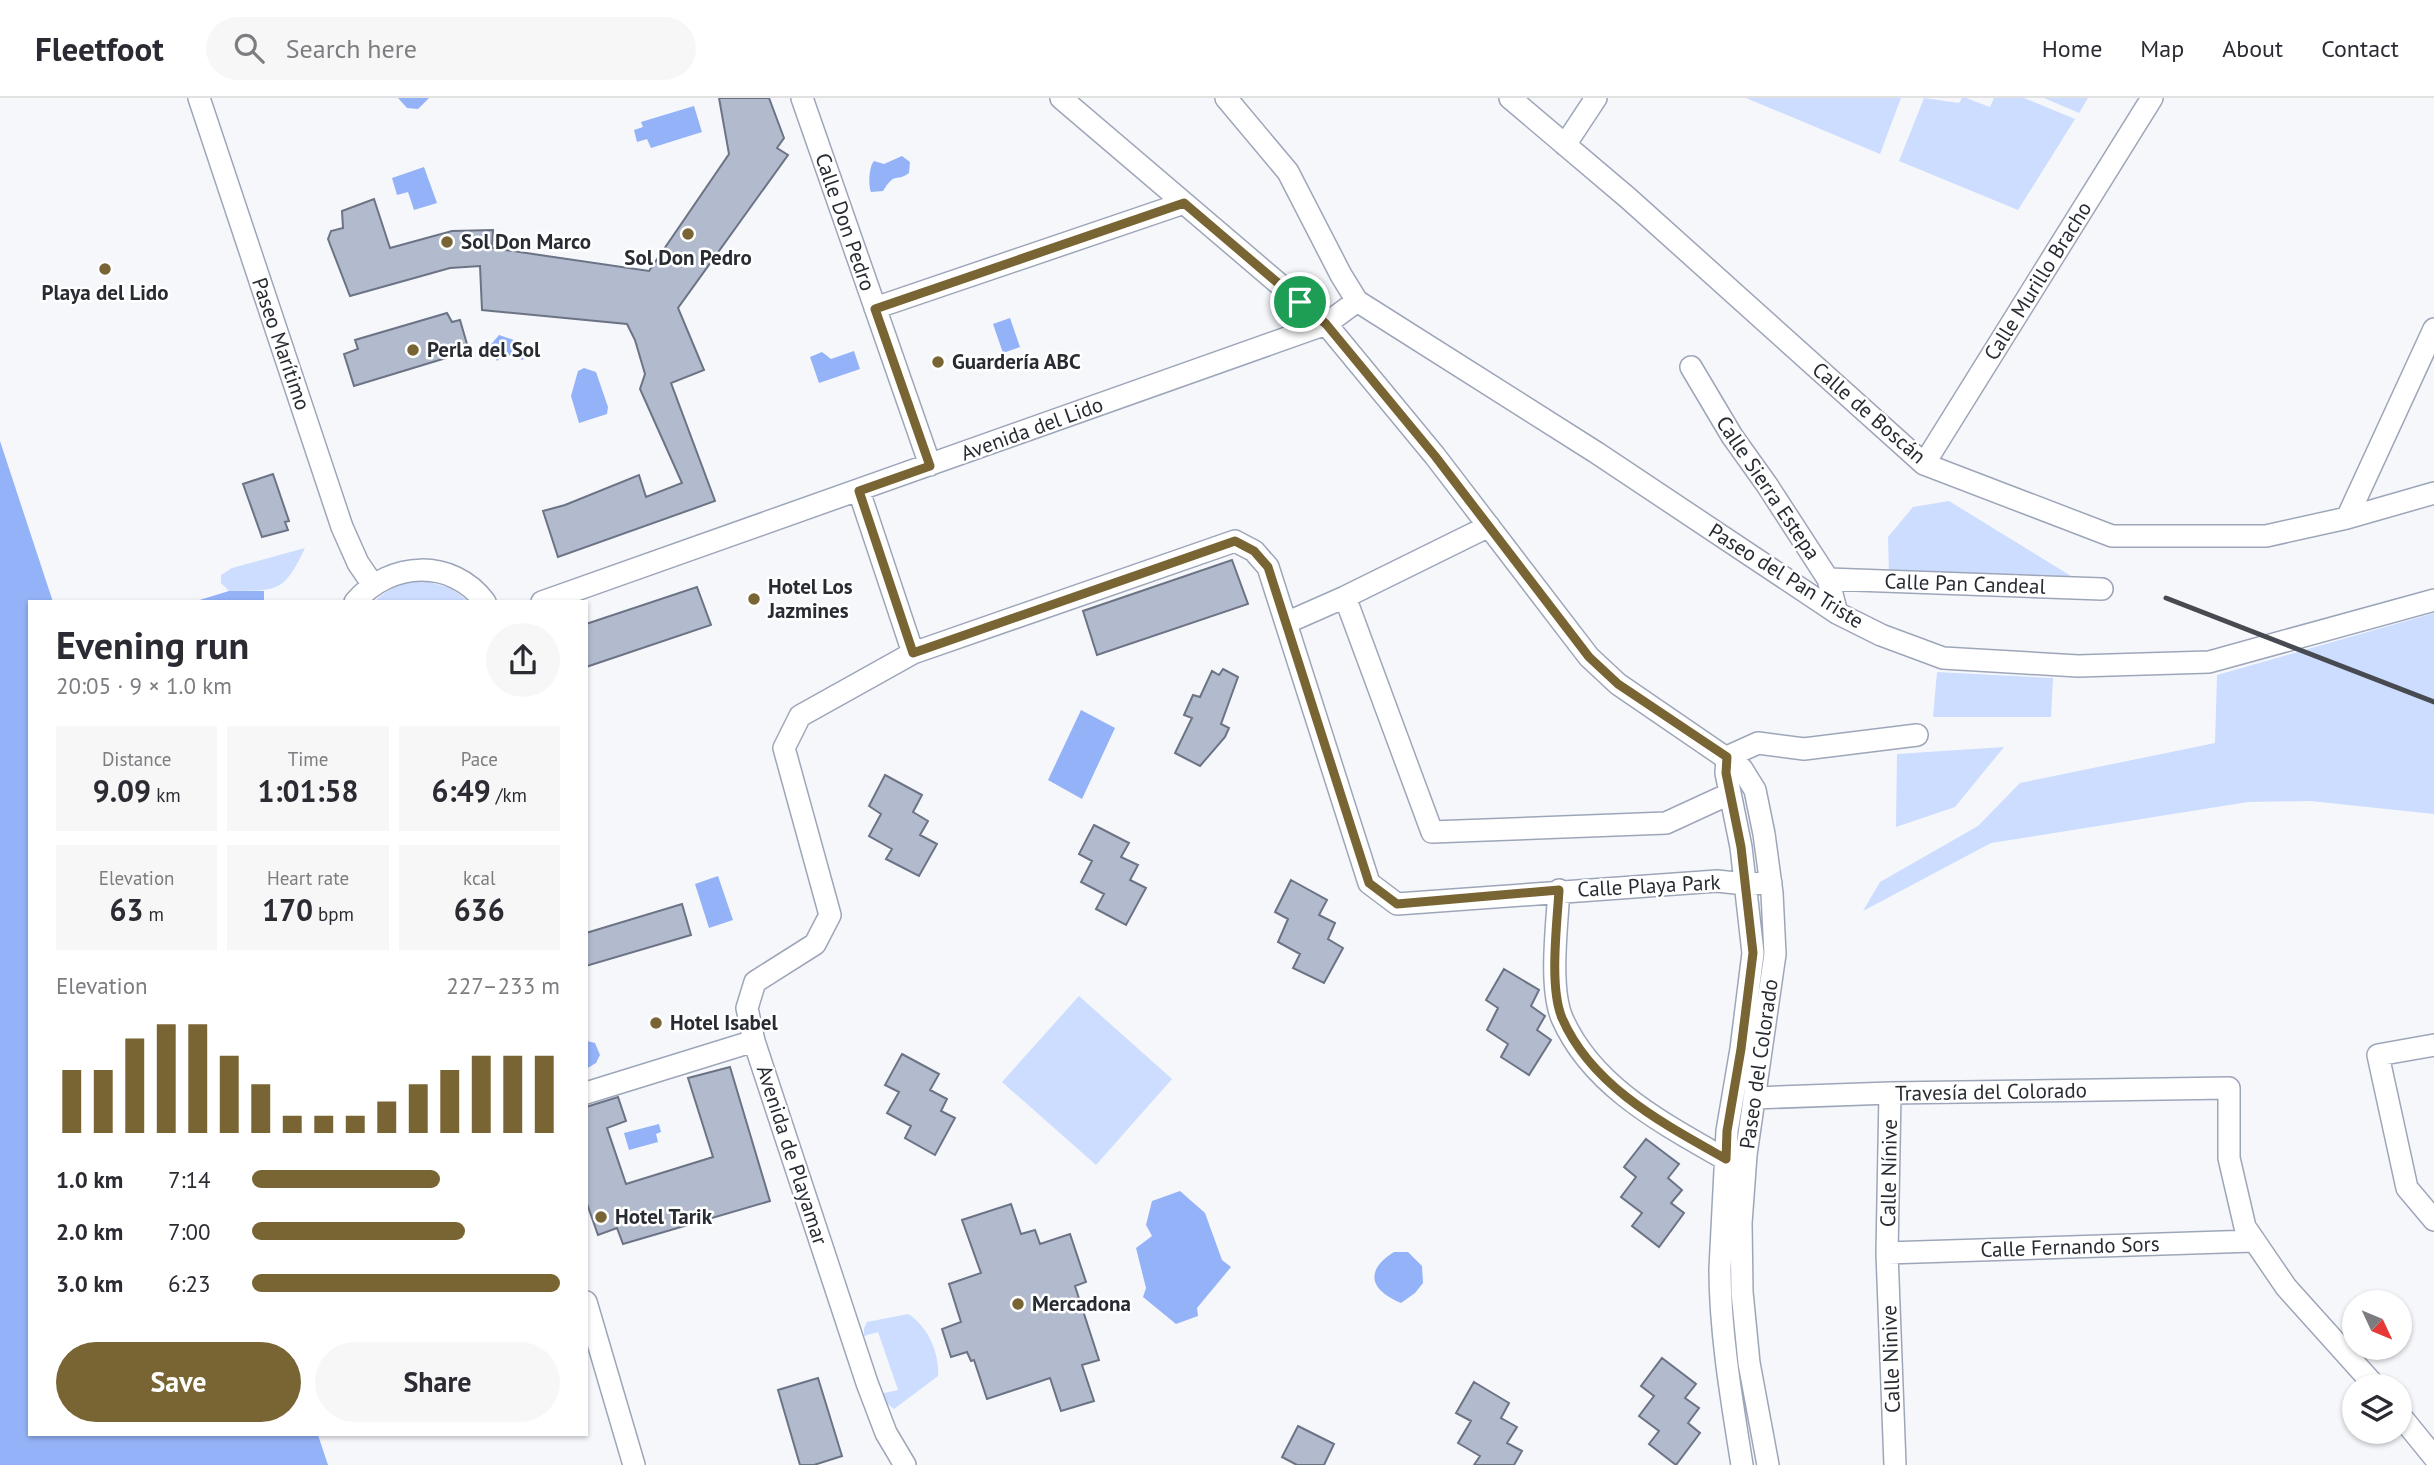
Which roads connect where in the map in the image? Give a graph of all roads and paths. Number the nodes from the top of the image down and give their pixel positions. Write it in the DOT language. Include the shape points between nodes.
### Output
graph roads {
  1 [pos="199,98"];
  2 [pos="802,98"];
  3 [pos="1061,98"];
  4 [pos="1226,98"];
  5 [pos="1510,98"];
  6 [pos="1596,98"];
  7 [pos="2152,98"];
  8 [pos="1565,145"];
  9 [pos="1184,203"];
  10 [pos="1357,301"];
  11 [pos="875,309"];
  12 [pos="1326,324"];
  13 [pos="2434,329"];
  14 [pos="1691,367"];
  15 [pos="1924,464"];
  16 [pos="930,466"];
  17 [pos="859,491"];
  18 [pos="2434,494"];
  19 [pos="2347,518"];
  20 [pos="1489,526"];
  21 [pos="1828,579"];
  22 [pos="373,585"];
  23 [pos="2102,589"];
  24 [pos="1345,597"];
  25 [pos="357,600"];
  26 [pos="483,600"];
  27 [pos="548,600"];
  28 [pos="2434,600"];
  29 [pos="1837,613"];
  30 [pos="1286,623"];
  31 [pos="913,653"];
  32 [pos="1917,735"];
  33 [pos="1727,757"];
  34 [pos="1729,793"];
  35 [pos="1771,883"];
  36 [pos="1745,884"];
  37 [pos="1559,890"];
  38 [pos="754,1041"];
  39 [pos="2434,1045"];
  40 [pos="588,1092"];
  41 [pos="1890,1093"];
  42 [pos="1754,1098"];
  43 [pos="1726,1159"];
  44 [pos="2434,1220"];
  45 [pos="2253,1241"];
  46 [pos="1887,1253"];
  47 [pos="588,1309"];
  48 [pos="2364,1374"];
  49 [pos="2412,1430"];
  50 [pos="2434,1458"];
  51 [pos="634,1465"];
  52 [pos="905,1465"];
  53 [pos="1742,1465"];
  54 [pos="1768,1465"];
  55 [pos="1895,1465"];
  56 [pos="2416,1465"];
  1 -- 22 [label="street, Paseo Marítimo" via="342,527"];
  2 -- 11 [label="street, Calle Don Pedro"];
  3 -- 9 [label="street"];
  4 -- 10 [label="street" via="1288,172"];
  5 -- 8 [label="street, Calle de Boscán"];
  6 -- 8 [label="street"];
  7 -- 15 [label="street, Calle Murillo Bracho"];
  8 -- 15 [label="street, Calle de Boscán"];
  9 -- 11 [label="street"];
  9 -- 12 [label="street"];
  10 -- 12 [label="street, Avenida del Lido"];
  10 -- 29 [label="street, Paseo del Pan Triste"];
  11 -- 16 [label="street, Calle Don Pedro"];
  12 -- 16 [label="street, Avenida del Lido"];
  12 -- 20 [label="street"];
  13 -- 19 [label="street"];
  14 -- 21 [label="street, Calle Sierra Estepa"];
  15 -- 19 [label="street, Calle de Boscán" via="2112,536 2266,536"];
  16 -- 17 [label="street, Avenida del Lido"];
  17 -- 27 [label="street, Avenida del Lido"];
  17 -- 31 [label="street"];
  18 -- 19 [label="street, Calle de Boscán"];
  20 -- 24 [label="street"];
  20 -- 33 [label="street" via="1589,657 1618,684"];
  21 -- 23 [label="street, Calle Pan Candeal"];
  21 -- 29 [label="street, Calle Sierra Estepa"];
  22 -- 25 [label="street"];
  22 -- 26 [label="street" via="399,572 429,569 457,577"];
  24 -- 30 [label="street"];
  24 -- 34 [label="street" via="1432,832 1666,823"];
  28 -- 29 [label="street, Paseo del Pan Triste" via="2209,662 2078,666 1943,658"];
  30 -- 31 [label="street, Calle Playa Park" via="1268,567 1254,551 1235,541"];
  30 -- 37 [label="street, Calle Playa Park" via="1369,883 1397,904"];
  31 -- 38 [label="street, Avenida de Playamar" via="800,716 784,748 830,915 815,944 755,982 747,1008"];
  32 -- 33 [label="street" via="1804,749 1758,743"];
  33 -- 34 [label="street, Paseo del Colorado"];
  33 -- 35 [label="street, Paseo del Colorado" via="1742,769 1755,790"];
  34 -- 36 [label="street, Paseo del Colorado"];
  35 -- 36 [label="street, Calle Playa Park"];
  35 -- 42 [label="street, Paseo del Colorado" via="1775,954"];
  36 -- 37 [label="street, Calle Playa Park" via="1717,881"];
  36 -- 43 [label="street, Paseo del Colorado" via="1753,953"];
  37 -- 43 [label="street" via="1555,972 1562,1017 1582,1051 1612,1086 1643,1110"];
  38 -- 40 [label="street"];
  38 -- 52 [label="street, Avenida de Playamar" via="867,1383 886,1433"];
  39 -- 44 [label="street" via="2378,1055 2407,1188"];
  41 -- 42 [label="street, Travesía del Colorado"];
  41 -- 45 [label="street, Travesía del Colorado" via="2229,1087 2229,1158 2245,1227"];
  41 -- 46 [label="street, Calle Nínive"];
  42 -- 54 [label="street, Paseo del Colorado" via="1741,1223 1742,1292 1749,1363"];
  43 -- 53 [label="street, Paseo del Colorado" via="1720,1289"];
  45 -- 46 [label="street, Calle Fernando Sors"];
  45 -- 48 [label="street" via="2286,1287"];
  46 -- 55 [label="street, Calle Ninive"];
  47 -- 51 [label="street"];
  49 -- 50 [label="street"];
  50 -- 56 [label="street"];
}
